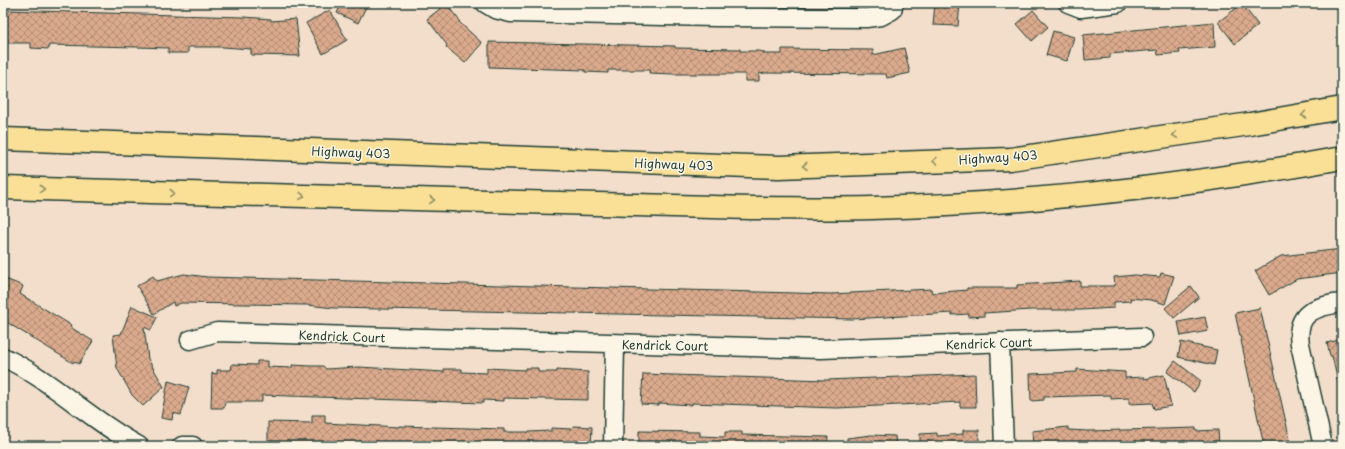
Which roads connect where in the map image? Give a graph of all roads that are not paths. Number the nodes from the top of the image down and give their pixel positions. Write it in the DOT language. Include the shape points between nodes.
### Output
graph roads {
  1 [pos="485,3"];
  2 [pos="894,3"];
  3 [pos="1068,3"];
  4 [pos="1118,3"];
  5 [pos="717,10"];
  6 [pos="1342,108"];
  7 [pos="3,139"];
  8 [pos="1342,158"];
  9 [pos="3,188"];
  10 [pos="1342,303"];
  11 [pos="1142,337"];
  12 [pos="190,340"];
  13 [pos="1000,342"];
  14 [pos="615,344"];
  15 [pos="3,357"];
  16 [pos="139,446"];
  17 [pos="182,446"];
  18 [pos="193,446"];
  19 [pos="612,446"];
  20 [pos="1004,446"];
  21 [pos="1323,446"];
  1 -- 5 [label="street" via="495,9 511,13"];
  2 -- 5 [label="street" via="892,10 881,16 866,18"];
  3 -- 4 [label="street" via="1081,8"];
  6 -- 7 [label="highway, Highway 403, one-way" via="1010,159 779,167"];
  9 -- 8 [label="highway, one-way" via="750,208 870,208 966,204 1103,193 1258,173"];
  10 -- 21 [label="street" via="1314,309 1305,316 1299,327 1300,344"];
  11 -- 13 [label="street, Kendrick Court"];
  12 -- 14 [label="street, Kendrick Court" via="217,332"];
  13 -- 14 [label="street, Kendrick Court" via="843,349"];
  13 -- 20 [label="street"];
  14 -- 19 [label="street"];
  15 -- 16 [label="street" via="39,378 104,426"];
  17 -- 18 [label="street"];
}
